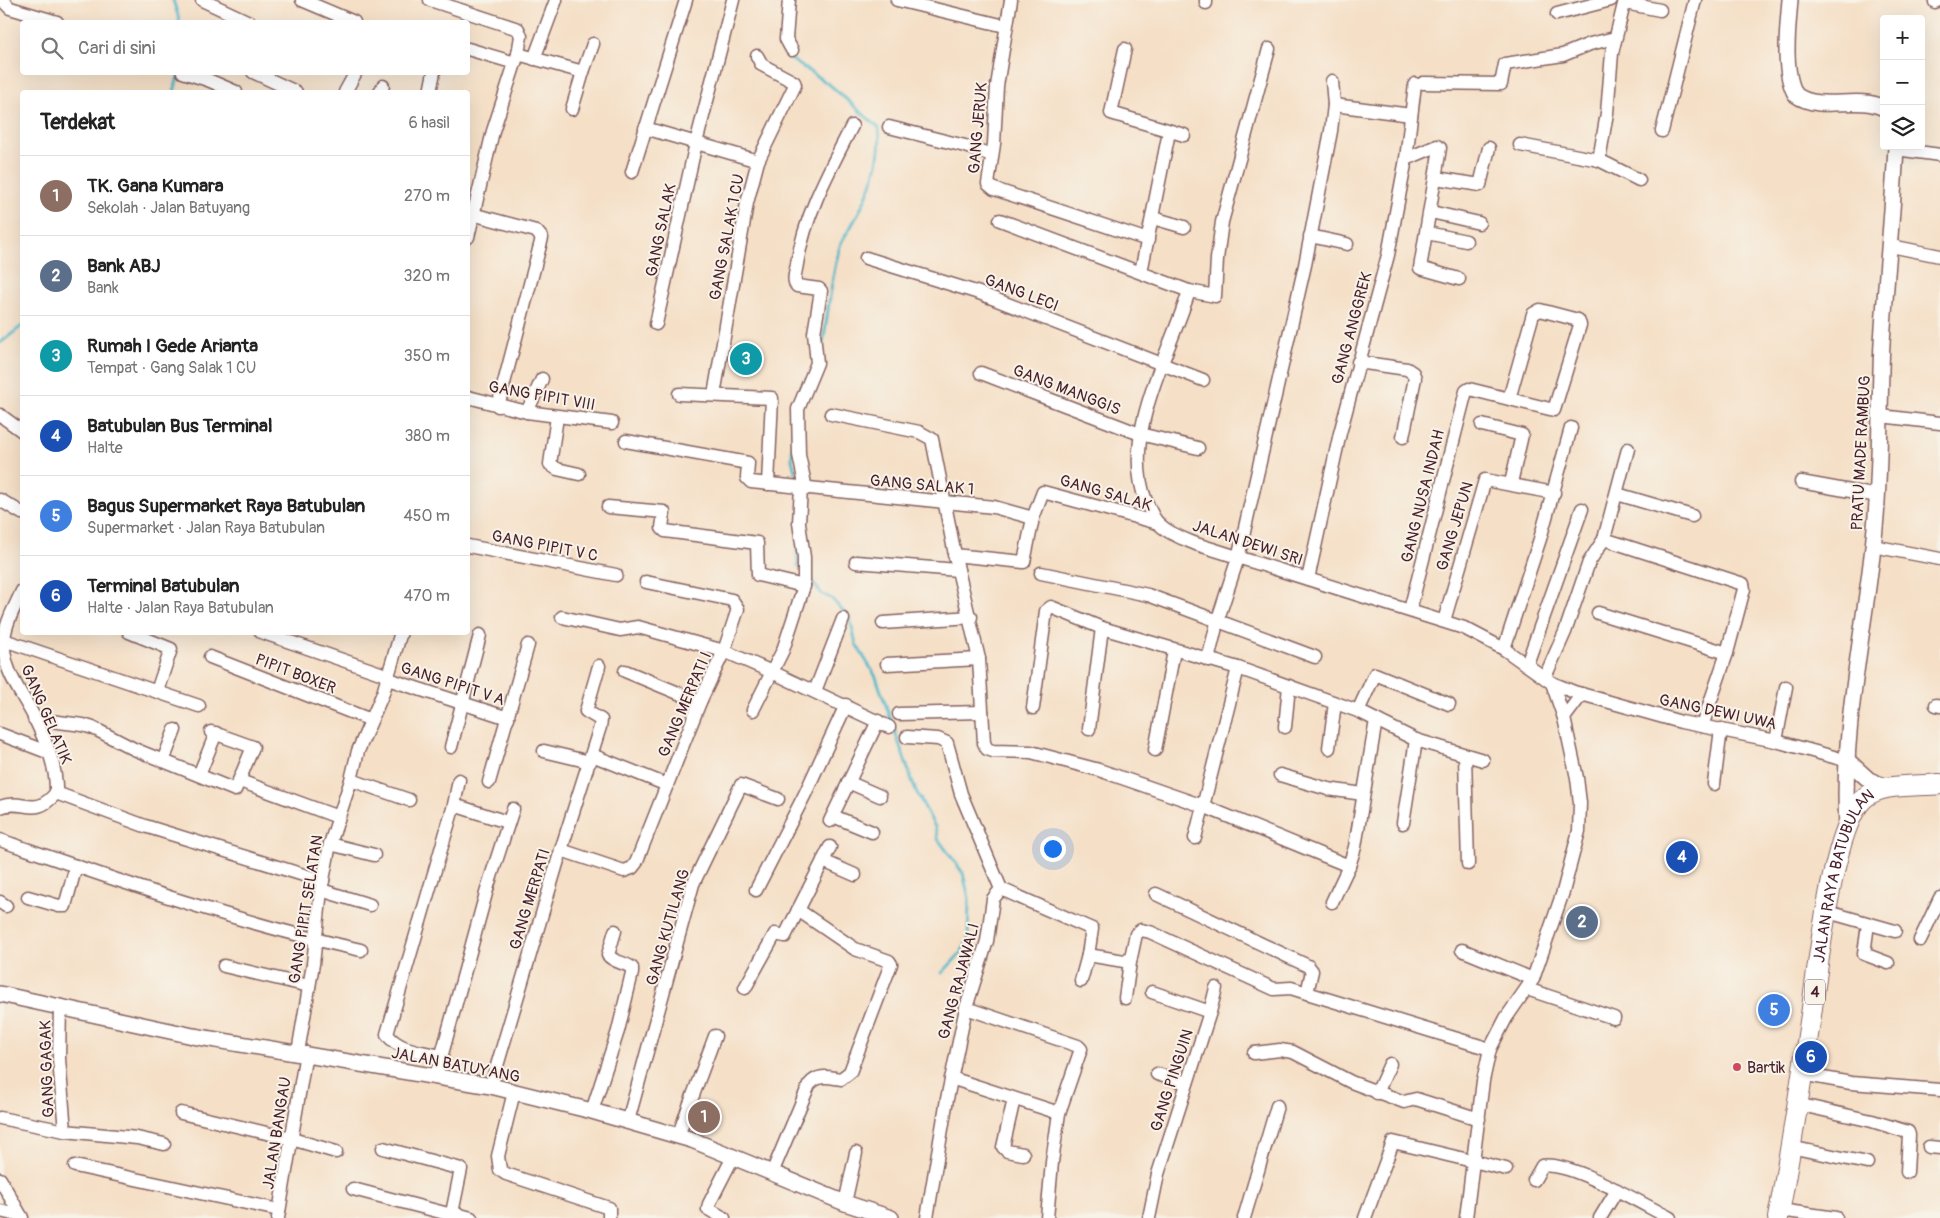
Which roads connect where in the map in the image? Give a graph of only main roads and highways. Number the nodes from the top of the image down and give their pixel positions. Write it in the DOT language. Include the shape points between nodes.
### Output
graph roads {
  1 [pos="1940,784"];
  2 [pos="1779,1214"];
  1 -- 2 [label="highway, JALAN RAYA BATUBULAN / 4" via="1889,788 1867,796 1855,808 1847,825 1837,860"];
}
